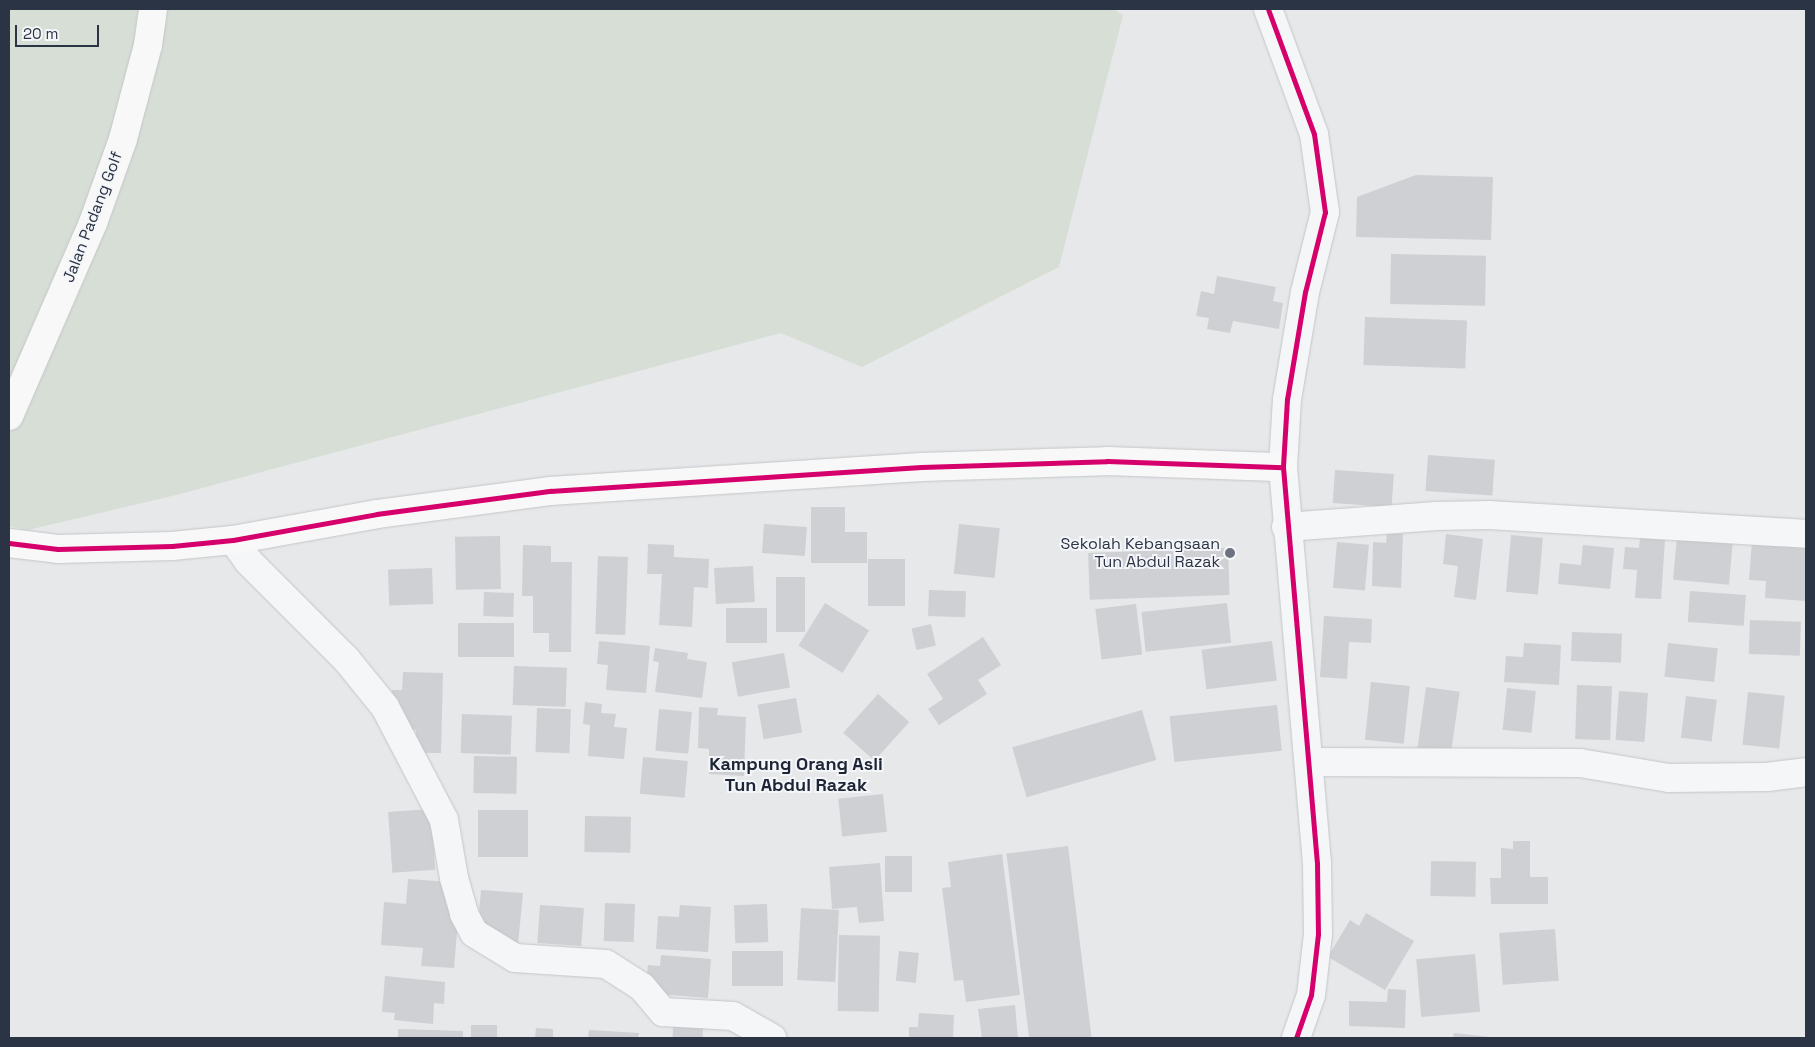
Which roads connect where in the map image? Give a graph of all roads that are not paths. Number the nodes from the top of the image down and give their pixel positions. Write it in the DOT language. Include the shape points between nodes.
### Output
graph roads {
  1 [pos="153,9"];
  2 [pos="1268,9"];
  3 [pos="9,416"];
  4 [pos="1283,467"];
  5 [pos="1286,527"];
  6 [pos="1806,534"];
  7 [pos="233,540"];
  8 [pos="9,543"];
  9 [pos="1310,762"];
  10 [pos="1806,772"];
  11 [pos="772,1038"];
  12 [pos="1296,1038"];
  1 -- 3 [label="street, Jalan Padang Golf" via="148,45 123,140 53,318"];
  2 -- 4 [label="street" via="1314,134 1325,212 1305,292 1287,399"];
  4 -- 5 [label="street"];
  4 -- 7 [label="street" via="1097,461 922,467 580,489 377,514"];
  5 -- 6 [label="street" via="1488,515"];
  5 -- 9 [label="street"];
  7 -- 8 [label="street" via="172,546 58,549"];
  7 -- 11 [label="street" via="248,561 346,659 385,707 444,820 454,878 464,914 474,934 514,958 606,964 642,987 663,1012 733,1016"];
  9 -- 10 [label="street" via="1580,762 1669,778 1767,777"];
  9 -- 12 [label="street" via="1318,934 1311,995"];
}
